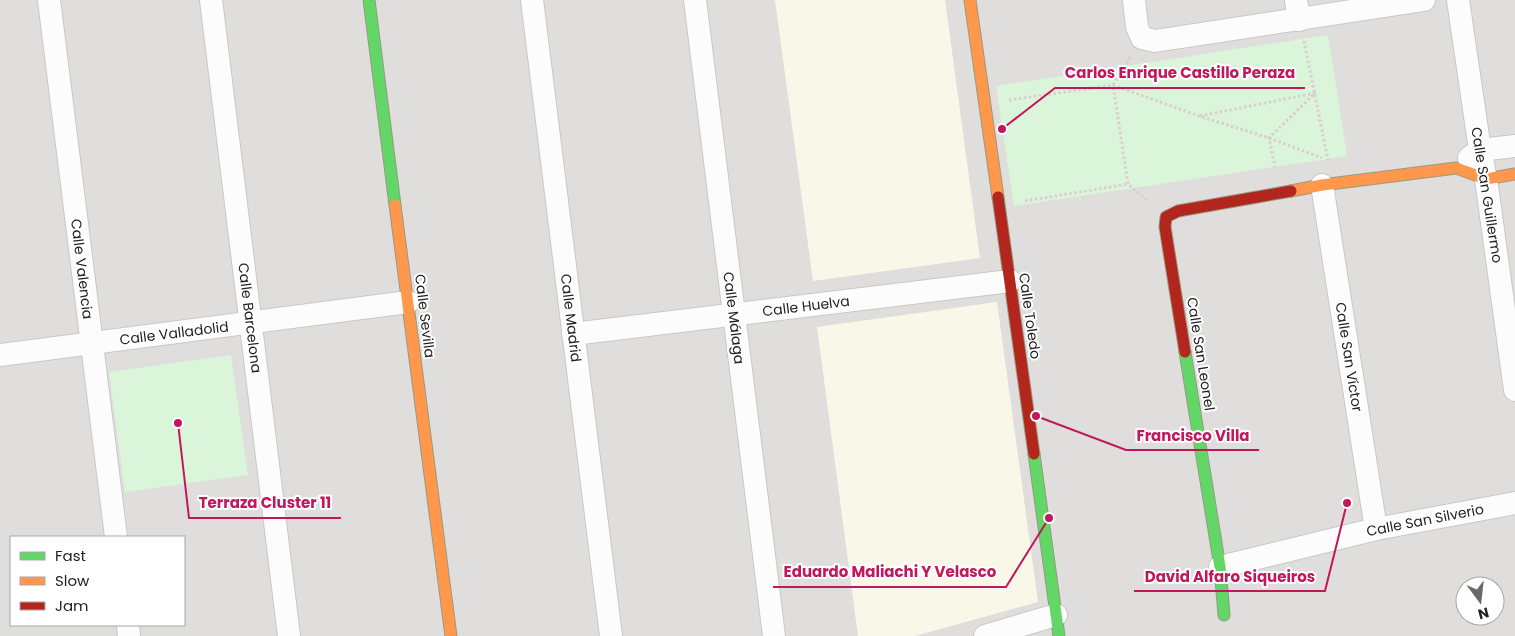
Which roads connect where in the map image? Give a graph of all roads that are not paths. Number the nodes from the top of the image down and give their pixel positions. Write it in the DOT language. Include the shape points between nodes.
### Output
graph roads {
  1 [pos="49,0"];
  2 [pos="211,0"];
  3 [pos="369,0"];
  4 [pos="532,0"];
  5 [pos="695,0"];
  6 [pos="970,0"];
  7 [pos="1134,0"];
  8 [pos="1424,0"];
  9 [pos="1458,0"];
  10 [pos="1298,10"];
  11 [pos="1515,146"];
  12 [pos="1480,150"];
  13 [pos="1456,168"];
  14 [pos="1515,174"];
  15 [pos="1486,179"];
  16 [pos="1327,184"];
  17 [pos="1010,281"];
  18 [pos="408,302"];
  19 [pos="734,314"];
  20 [pos="250,323"];
  21 [pos="573,334"];
  22 [pos="92,344"];
  23 [pos="0,356"];
  24 [pos="1515,390"];
  25 [pos="1515,503"];
  26 [pos="1376,529"];
  27 [pos="116,536"];
  28 [pos="1220,567"];
  29 [pos="1224,615"];
  30 [pos="1058,625"];
  31 [pos="289,636"];
  32 [pos="452,636"];
  33 [pos="611,636"];
  34 [pos="774,636"];
  35 [pos="985,636"];
  1 -- 22 [label="street, Calle Valencia"];
  2 -- 20 [label="street, Calle Barcelona"];
  3 -- 18 [label="street, Calle Sevilla"];
  4 -- 21 [label="street, Calle Madrid"];
  5 -- 19 [label="street, Calle Málaga"];
  6 -- 17 [label="street, Calle Toledo"];
  7 -- 10 [label="street" via="1137,27 1142,38 1155,41"];
  8 -- 10 [label="street"];
  9 -- 12 [label="street, Calle San Guillermo"];
  11 -- 12 [label="street"];
  12 -- 13 [label="street"];
  12 -- 15 [label="street, Calle San Guillermo"];
  13 -- 15 [label="street"];
  13 -- 16 [label="street"];
  14 -- 15 [label="street"];
  15 -- 24 [label="street, Calle San Guillermo"];
  16 -- 26 [label="street, Calle San Víctor"];
  16 -- 28 [label="street, Calle San Leonel" via="1178,211 1166,217"];
  17 -- 19 [label="street, Calle Huelva"];
  17 -- 30 [label="street, Calle Toledo"];
  18 -- 20 [label="street, Calle Valladolid"];
  18 -- 32 [label="street, Calle Sevilla"];
  19 -- 21 [label="street, Calle Huelva"];
  19 -- 34 [label="street, Calle Málaga"];
  20 -- 22 [label="street, Calle Valladolid"];
  20 -- 31 [label="street, Calle Barcelona"];
  21 -- 33 [label="street, Calle Madrid"];
  22 -- 23 [label="street, Calle Valladolid"];
  22 -- 27 [label="street, Calle Valencia"];
  25 -- 26 [label="street, Calle San Silverio"];
  26 -- 28 [label="street, Calle San Silverio"];
  28 -- 29 [label="street, Calle San Leonel"];
  30 -- 35 [label="street"];
}
